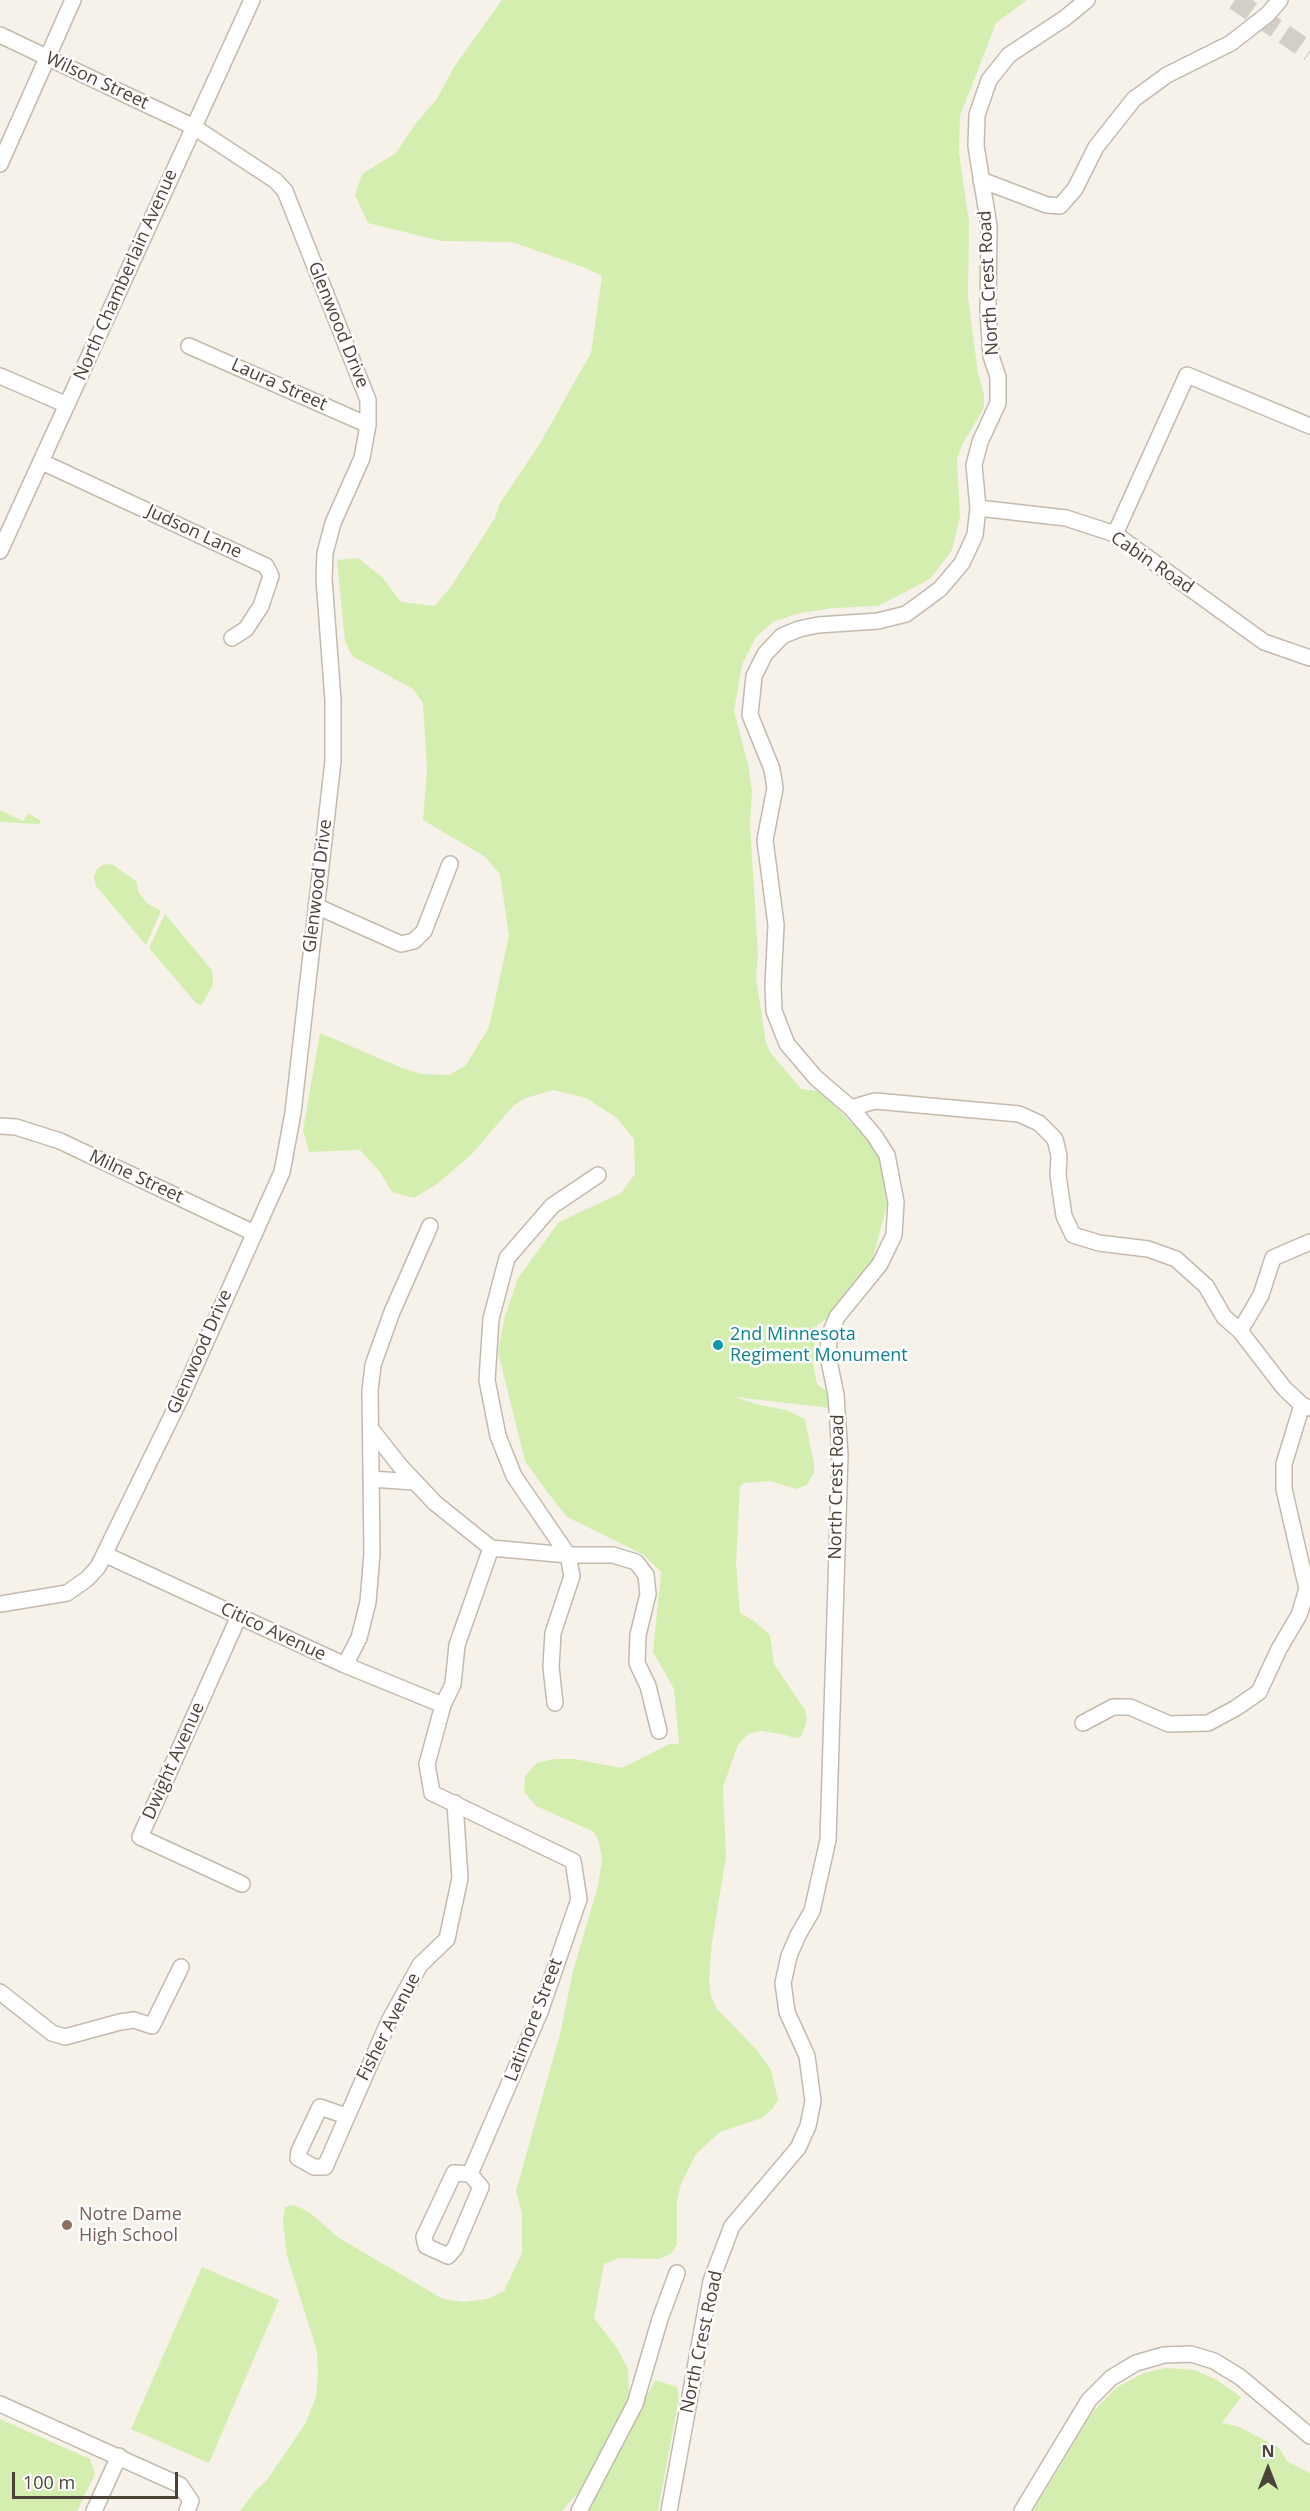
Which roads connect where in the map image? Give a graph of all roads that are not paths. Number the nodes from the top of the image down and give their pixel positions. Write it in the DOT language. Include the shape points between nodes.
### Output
graph roads {
  1 [pos="73,0"];
  2 [pos="252,0"];
  3 [pos="1087,0"];
  4 [pos="1280,0"];
  5 [pos="0,35"];
  6 [pos="47,58"];
  7 [pos="194,127"];
  8 [pos="0,164"];
  9 [pos="981,180"];
  10 [pos="189,346"];
  11 [pos="0,376"];
  12 [pos="67,405"];
  13 [pos="368,425"];
  14 [pos="1310,426"];
  15 [pos="42,462"];
  16 [pos="978,508"];
  17 [pos="1115,534"];
  18 [pos="0,551"];
  19 [pos="232,638"];
  20 [pos="1310,658"];
  21 [pos="450,864"];
  22 [pos="316,906"];
  23 [pos="851,1108"];
  24 [pos="0,1126"];
  25 [pos="598,1175"];
  26 [pos="430,1226"];
  27 [pos="254,1233"];
  28 [pos="1310,1242"];
  29 [pos="1240,1331"];
  30 [pos="1306,1406"];
  31 [pos="371,1429"];
  32 [pos="371,1479"];
  33 [pos="414,1482"];
  34 [pos="491,1548"];
  35 [pos="106,1555"];
  36 [pos="568,1555"];
  37 [pos="0,1604"];
  38 [pos="239,1616"];
  39 [pos="345,1665"];
  40 [pos="555,1703"];
  41 [pos="443,1705"];
  42 [pos="1083,1724"];
  43 [pos="659,1731"];
  44 [pos="455,1803"];
  45 [pos="242,1884"];
  46 [pos="181,1967"];
  47 [pos="0,1992"];
  48 [pos="346,2116"];
  49 [pos="470,2174"];
  50 [pos="677,2273"];
  51 [pos="0,2404"];
  52 [pos="1310,2436"];
  53 [pos="119,2456"];
  54 [pos="189,2506"];
  55 [pos="94,2511"];
  56 [pos="579,2511"];
  57 [pos="669,2511"];
  58 [pos="1022,2511"];
  1 -- 6 [label="street"];
  2 -- 7 [label="street, North Chamberlain Avenue"];
  3 -- 9 [label="street, North Crest Road" via="1009,55 989,80 977,115"];
  4 -- 9 [label="street" via="1231,43 1167,75 1134,99 1096,147 1075,189 1060,206 1047,205"];
  5 -- 6 [label="street, Wilson Street"];
  6 -- 7 [label="street, Wilson Street"];
  6 -- 8 [label="street"];
  7 -- 12 [label="street, North Chamberlain Avenue"];
  7 -- 13 [label="street, Glenwood Drive" via="276,181 285,191 368,400"];
  9 -- 16 [label="street, North Crest Road" via="989,226 988,312 998,403 974,465"];
  10 -- 13 [label="street, Laura Street"];
  11 -- 12 [label="street"];
  12 -- 15 [label="street, North Chamberlain Avenue"];
  13 -- 22 [label="street, Glenwood Drive" via="362,458 333,523 325,553 333,761"];
  14 -- 17 [label="street" via="1187,375"];
  15 -- 18 [label="street, North Chamberlain Avenue"];
  15 -- 19 [label="street, Judson Lane" via="266,566 271,576 261,606 246,629"];
  16 -- 17 [label="street, Cabin Road" via="1066,518"];
  16 -- 23 [label="street, North Crest Road" via="975,535 962,563 940,589 906,614 878,621 818,625 782,636 765,654 754,676 750,715 772,769 775,788 765,840 776,925 774,1011 786,1044 816,1078"];
  17 -- 20 [label="street, Cabin Road" via="1264,642"];
  21 -- 22 [label="street" via="424,931 414,941 401,944"];
  22 -- 27 [label="street, Glenwood Drive" via="293,1113 282,1172"];
  23 -- 29 [label="street" via="875,1101 1019,1114 1039,1123 1055,1139 1064,1216 1073,1235 1099,1244 1148,1249 1176,1259 1206,1286 1224,1317"];
  23 -- 57 [label="street, North Crest Road" via="887,1155 896,1202 894,1235 880,1264 837,1317 829,1336 840,1455 828,1840 812,1911 789,1956 783,1983 787,2012 807,2056 813,2100 798,2148 732,2226 711,2281"];
  24 -- 27 [label="street, Milne Street" via="16,1127 60,1142"];
  25 -- 36 [label="street" via="552,1206 507,1258 491,1319 487,1380 498,1436 514,1476"];
  26 -- 31 [label="street" via="373,1365"];
  27 -- 35 [label="street, Glenwood Drive"];
  28 -- 29 [label="street" via="1273,1258 1261,1295"];
  29 -- 30 [label="street" via="1284,1388"];
  30 -- 42 [label="street" via="1284,1464 1284,1481 1289,1520 1307,1589 1299,1615 1259,1692 1208,1722 1169,1724 1130,1707 1113,1707"];
  31 -- 32 [label="street"];
  31 -- 33 [label="street"];
  32 -- 33 [label="street"];
  32 -- 39 [label="street" via="368,1602 359,1638"];
  33 -- 34 [label="street"];
  34 -- 36 [label="street"];
  34 -- 41 [label="street" via="457,1645 453,1684"];
  35 -- 37 [label="street, Glenwood Drive" via="87,1580 67,1593"];
  35 -- 38 [label="street, Citico Avenue"];
  36 -- 40 [label="street" via="572,1576 553,1633"];
  36 -- 43 [label="street" via="613,1555 636,1562 646,1575 648,1594 638,1635 637,1662 648,1686"];
  38 -- 39 [label="street, Citico Avenue"];
  38 -- 45 [label="street, Dwight Avenue" via="140,1837"];
  39 -- 41 [label="street, Citico Avenue"];
  41 -- 44 [label="street" via="427,1764 432,1793"];
  44 -- 48 [label="street, Fisher Avenue" via="460,1878 447,1939 420,1965 389,2021"];
  44 -- 49 [label="street, Latimore Street" via="573,1861 579,1899 540,2012"];
  46 -- 47 [label="street" via="152,2026 135,2020 65,2037 52,2033"];
  49 -- 49 [label="street" via="454,2173 424,2237 426,2246 448,2256 481,2187"];
  50 -- 56 [label="street" via="635,2404"];
  51 -- 53 [label="street"];
  52 -- 58 [label="street" via="1240,2377 1214,2361 1191,2354 1164,2355 1136,2363 1111,2378 1089,2400"];
  53 -- 54 [label="street" via="180,2485"];
  53 -- 55 [label="street"];
}
